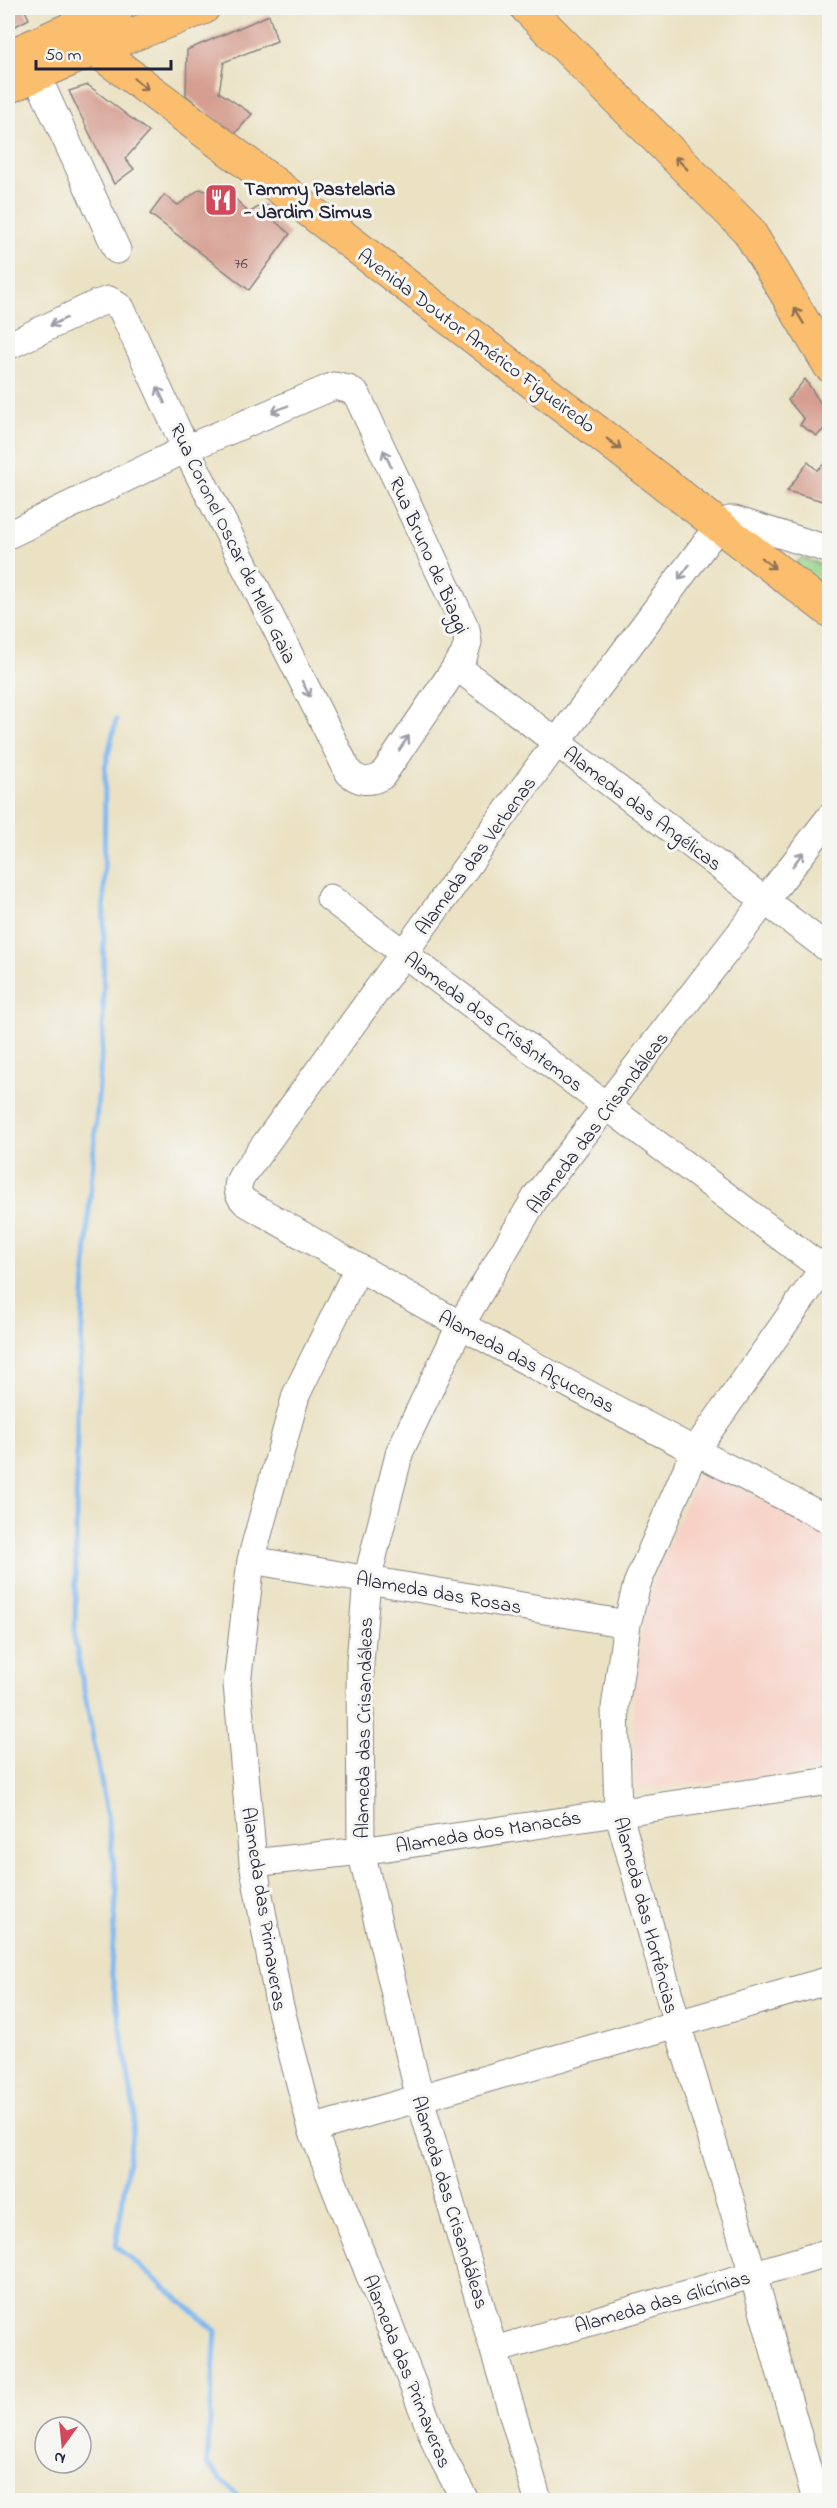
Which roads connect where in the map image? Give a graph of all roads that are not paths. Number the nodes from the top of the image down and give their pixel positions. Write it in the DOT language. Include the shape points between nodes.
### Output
graph roads {
  1 [pos="117,8"];
  2 [pos="203,8"];
  3 [pos="527,8"];
  4 [pos="94,49"];
  5 [pos="8,57"];
  6 [pos="22,80"];
  7 [pos="117,250"];
  8 [pos="8,346"];
  9 [pos="830,366"];
  10 [pos="186,448"];
  11 [pos="719,525"];
  12 [pos="8,535"];
  13 [pos="830,550"];
  14 [pos="830,611"];
  15 [pos="456,666"];
  16 [pos="557,742"];
  17 [pos="365,782"];
  18 [pos="830,818"];
  19 [pos="330,898"];
  20 [pos="766,901"];
  21 [pos="830,950"];
  22 [pos="404,953"];
  23 [pos="607,1106"];
  24 [pos="237,1188"];
  25 [pos="827,1267"];
  26 [pos="358,1268"];
  27 [pos="460,1326"];
  28 [pos="694,1452"];
  29 [pos="830,1520"];
  30 [pos="251,1560"];
  31 [pos="367,1580"];
  32 [pos="627,1624"];
  33 [pos="830,1781"];
  34 [pos="618,1811"];
  35 [pos="361,1851"];
  36 [pos="253,1863"];
  37 [pos="830,1980"];
  38 [pos="676,2024"];
  39 [pos="420,2099"];
  40 [pos="312,2129"];
  41 [pos="830,2252"];
  42 [pos="753,2274"];
  43 [pos="495,2350"];
  44 [pos="465,2500"];
  45 [pos="538,2500"];
  46 [pos="816,2500"];
  1 -- 5 [label="main road"];
  2 -- 4 [label="main road"];
  9 -- 3 [label="main road, one-way" via="748,230"];
  4 -- 6 [label="main road"];
  4 -- 11 [label="main road, Avenida Doutor Américo Figueiredo, one-way"];
  6 -- 7 [label="street"];
  10 -- 8 [label="street, Rua Coronel Oscar de Mello Gaia, one-way" via="121,308 109,300"];
  10 -- 12 [label="street"];
  15 -- 10 [label="street, Rua Bruno de Biaggi, one-way" via="468,642 466,630 357,395 334,387"];
  10 -- 17 [label="street, Rua Coronel Oscar de Mello Gaia, one-way" via="349,773"];
  11 -- 13 [label="street" via="735,520"];
  11 -- 14 [label="main road, Avenida Doutor Américo Figueiredo, one-way"];
  11 -- 16 [label="street, Alameda das Verbenas, one-way"];
  15 -- 16 [label="street, Alameda das Angélicas"];
  17 -- 15 [label="street, Rua Bruno de Biaggi, one-way" via="382,776"];
  16 -- 20 [label="street, Alameda das Angélicas"];
  16 -- 22 [label="street, Alameda das Verbenas"];
  20 -- 18 [label="street, Alameda das Crisandáleas, one-way"];
  19 -- 22 [label="street, Alameda dos Crisântemos"];
  20 -- 21 [label="street, Alameda das Angélicas"];
  20 -- 23 [label="street, Alameda das Crisandáleas"];
  22 -- 23 [label="street, Alameda dos Crisântemos"];
  22 -- 24 [label="street, Alameda das Verbenas"];
  23 -- 25 [label="street, Alameda dos Crisântemos"];
  23 -- 27 [label="street, Alameda das Crisandáleas" via="537,1195"];
  24 -- 26 [label="street, Alameda das Açucenas" via="238,1196 245,1202"];
  25 -- 28 [label="street, Alameda das Hortências"];
  26 -- 27 [label="street, Alameda das Açucenas"];
  26 -- 30 [label="street, Alameda das Primaveras" via="296,1395"];
  27 -- 28 [label="street, Alameda das Açucenas"];
  27 -- 31 [label="street, Alameda das Crisandáleas" via="400,1451"];
  28 -- 29 [label="street, Alameda das Açucenas"];
  28 -- 32 [label="street, Alameda das Hortências" via="637,1584"];
  30 -- 31 [label="street, Alameda das Rosas"];
  30 -- 36 [label="street, Alameda das Primaveras" via="237,1684"];
  31 -- 32 [label="street, Alameda das Rosas"];
  31 -- 35 [label="street, Alameda das Crisandáleas" via="360,1662"];
  32 -- 34 [label="street, Alameda das Hortências" via="615,1708"];
  33 -- 34 [label="street, Alameda dos Manacás"];
  34 -- 35 [label="street, Alameda dos Manacás"];
  34 -- 38 [label="street, Alameda das Hortências"];
  35 -- 36 [label="street, Alameda dos Manacás"];
  35 -- 39 [label="street, Alameda das Crisandáleas"];
  36 -- 40 [label="street, Alameda das Primaveras" via="279,2003"];
  37 -- 38 [label="street"];
  38 -- 39 [label="street"];
  38 -- 42 [label="street, Alameda das Hortências"];
  39 -- 40 [label="street"];
  39 -- 43 [label="street, Alameda das Crisandáleas"];
  40 -- 44 [label="street, Alameda das Primaveras" via="439,2451"];
  41 -- 42 [label="street, Alameda das Glicínias"];
  42 -- 43 [label="street, Alameda das Glicínias"];
  42 -- 46 [label="street, Alameda das Hortências"];
  43 -- 45 [label="street, Alameda das Crisandáleas"];
}
